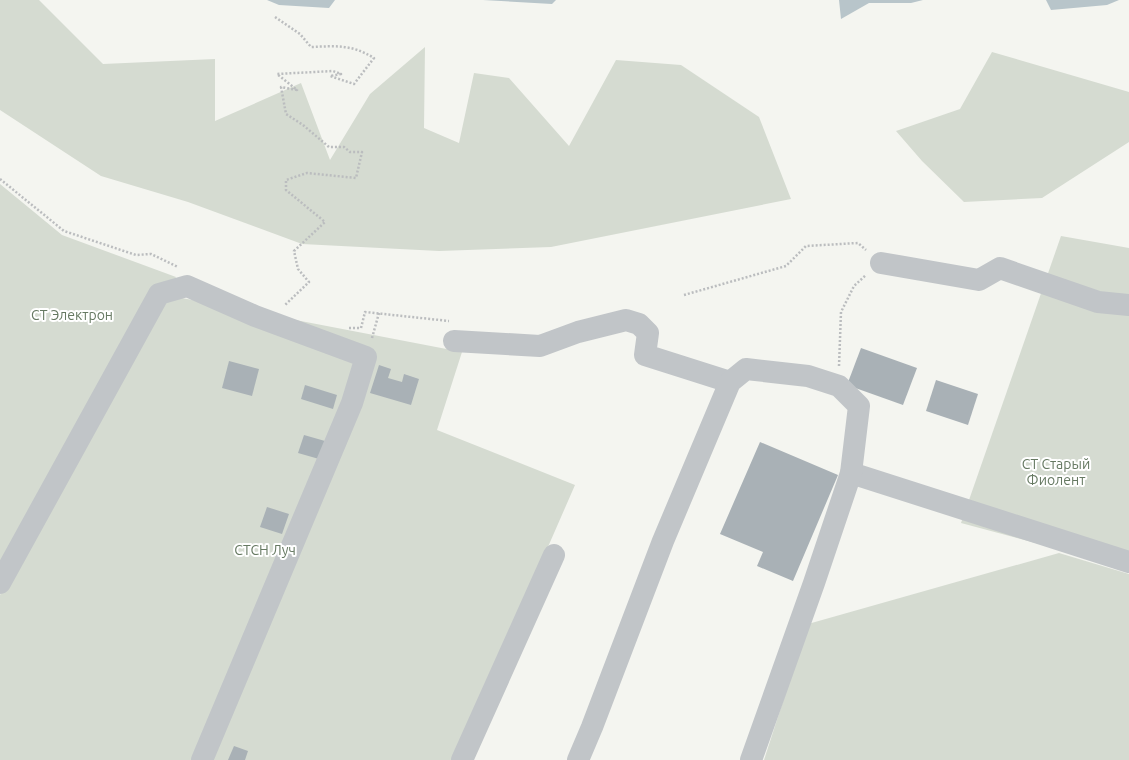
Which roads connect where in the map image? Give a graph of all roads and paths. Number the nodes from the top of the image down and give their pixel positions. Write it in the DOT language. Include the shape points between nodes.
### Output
graph roads {
  1 [pos="275,17"];
  2 [pos="0,180"];
  3 [pos="136,255"];
  4 [pos="881,263"];
  5 [pos="684,295"];
  6 [pos="1129,305"];
  7 [pos="285,310"];
  8 [pos="379,313"];
  9 [pos="361,328"];
  10 [pos="453,331"];
  11 [pos="369,348"];
  12 [pos="730,382"];
  13 [pos="839,386"];
  14 [pos="851,473"];
  15 [pos="554,555"];
  16 [pos="1129,562"];
  17 [pos="0,583"];
  18 [pos="202,760"];
  19 [pos="462,760"];
  20 [pos="578,760"];
  21 [pos="752,760"];
  1 -- 7 [label="path" via="300,34 311,47 342,46 361,50 374,58 354,84 330,76 341,74 333,71 277,74 297,90 281,87 286,114 329,147 344,147 350,152 362,152 356,178 308,173 286,180 286,190 325,222 294,251 298,269 309,282 285,305"];
  2 -- 3 [label="path" via="64,231"];
  4 -- 5 [label="path" via="858,243 806,246 786,266"];
  4 -- 6 [label="street" via="979,280 1000,268 1098,302"];
  4 -- 13 [label="path" via="854,286 841,312"];
  8 -- 9 [label="path" via="365,312"];
  8 -- 10 [label="path"];
  8 -- 11 [label="path"];
  10 -- 12 [label="street" via="540,346 578,332 626,320 638,324 648,333 645,355"];
  11 -- 17 [label="street" via="255,316 187,286 160,294"];
  11 -- 18 [label="street" via="352,403"];
  12 -- 13 [label="street" via="746,369 808,376"];
  12 -- 20 [label="street" via="663,541"];
  13 -- 14 [label="street" via="859,406"];
  14 -- 16 [label="street"];
  14 -- 21 [label="street"];
  15 -- 19 [label="street"];
}
